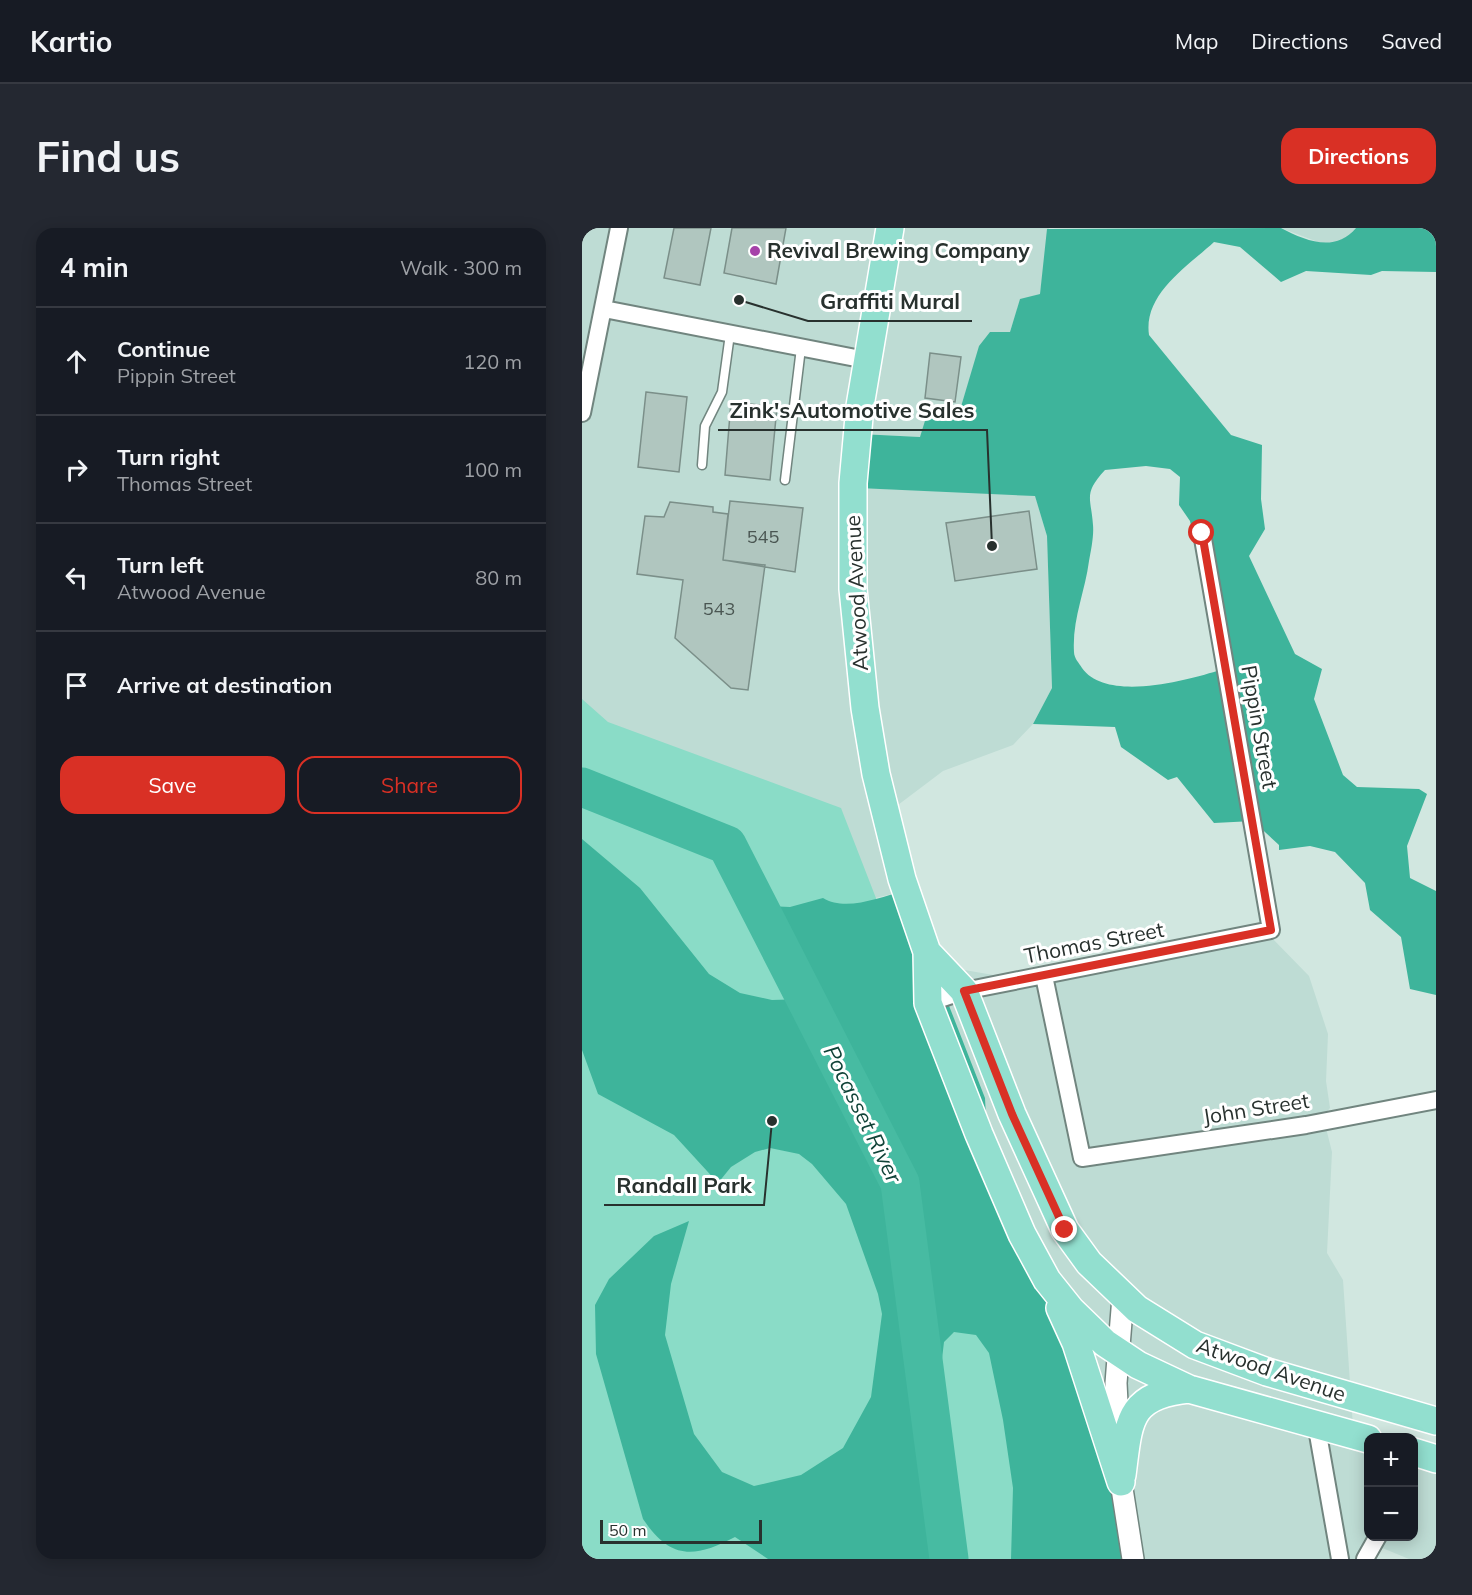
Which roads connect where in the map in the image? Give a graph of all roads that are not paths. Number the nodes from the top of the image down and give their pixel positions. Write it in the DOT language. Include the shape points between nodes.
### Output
graph roads {
  1 [pos="619,228"];
  2 [pos="891,228"];
  3 [pos="604,309"];
  4 [pos="730,334"];
  5 [pos="801,348"];
  6 [pos="866,360"];
  7 [pos="582,413"];
  8 [pos="702,465"];
  9 [pos="785,480"];
  10 [pos="1202,533"];
  11 [pos="1271,930"];
  12 [pos="927,952"];
  13 [pos="1044,976"];
  14 [pos="964,991"];
  15 [pos="928,1004"];
  16 [pos="1436,1100"];
  17 [pos="1047,1280"];
  18 [pos="1123,1297"];
  19 [pos="1118,1353"];
  20 [pos="1189,1389"];
  21 [pos="1436,1421"];
  22 [pos="1316,1423"];
  23 [pos="1364,1438"];
  24 [pos="1121,1482"];
  25 [pos="1375,1541"];
  26 [pos="1133,1559"];
  27 [pos="1340,1559"];
  28 [pos="1365,1559"];
  1 -- 3 [label="street"];
  2 -- 6 [label="main road, Atwood Avenue"];
  3 -- 4 [label="street"];
  3 -- 7 [label="street"];
  4 -- 5 [label="street"];
  4 -- 8 [label="lane" via="722,392 705,426"];
  5 -- 6 [label="street"];
  5 -- 9 [label="lane"];
  6 -- 12 [label="main road, Atwood Avenue" via="853,483 853,589 862,684 879,786 902,879"];
  10 -- 11 [label="street, Pippin Street"];
  11 -- 13 [label="street, Thomas Street"];
  12 -- 14 [label="main road, Atwood Avenue"];
  12 -- 15 [label="main road, Atwood Avenue"];
  13 -- 14 [label="street, Thomas Street"];
  13 -- 16 [label="street, John Street" via="1082,1158 1306,1125"];
  14 -- 15 [label="street, Thomas Street"];
  14 -- 18 [label="main road, Atwood Avenue" via="1012,1114 1065,1230 1089,1263"];
  15 -- 17 [label="main road, Atwood Avenue" via="1022,1234"];
  17 -- 19 [label="main road, Atwood Avenue" via="1071,1310"];
  17 -- 24 [label="main road" via="1076,1343"];
  18 -- 19 [label="street"];
  18 -- 21 [label="main road, Atwood Avenue" via="1164,1328 1195,1345 1267,1372"];
  19 -- 20 [label="main road, Atwood Avenue"];
  19 -- 24 [label="street"];
  20 -- 22 [label="main road, Atwood Avenue"];
  20 -- 24 [label="main road" via="1147,1399 1133,1416"];
  22 -- 23 [label="main road, Atwood Avenue"];
  22 -- 27 [label="street"];
  24 -- 26 [label="street"];
  25 -- 28 [label="street"];
}
